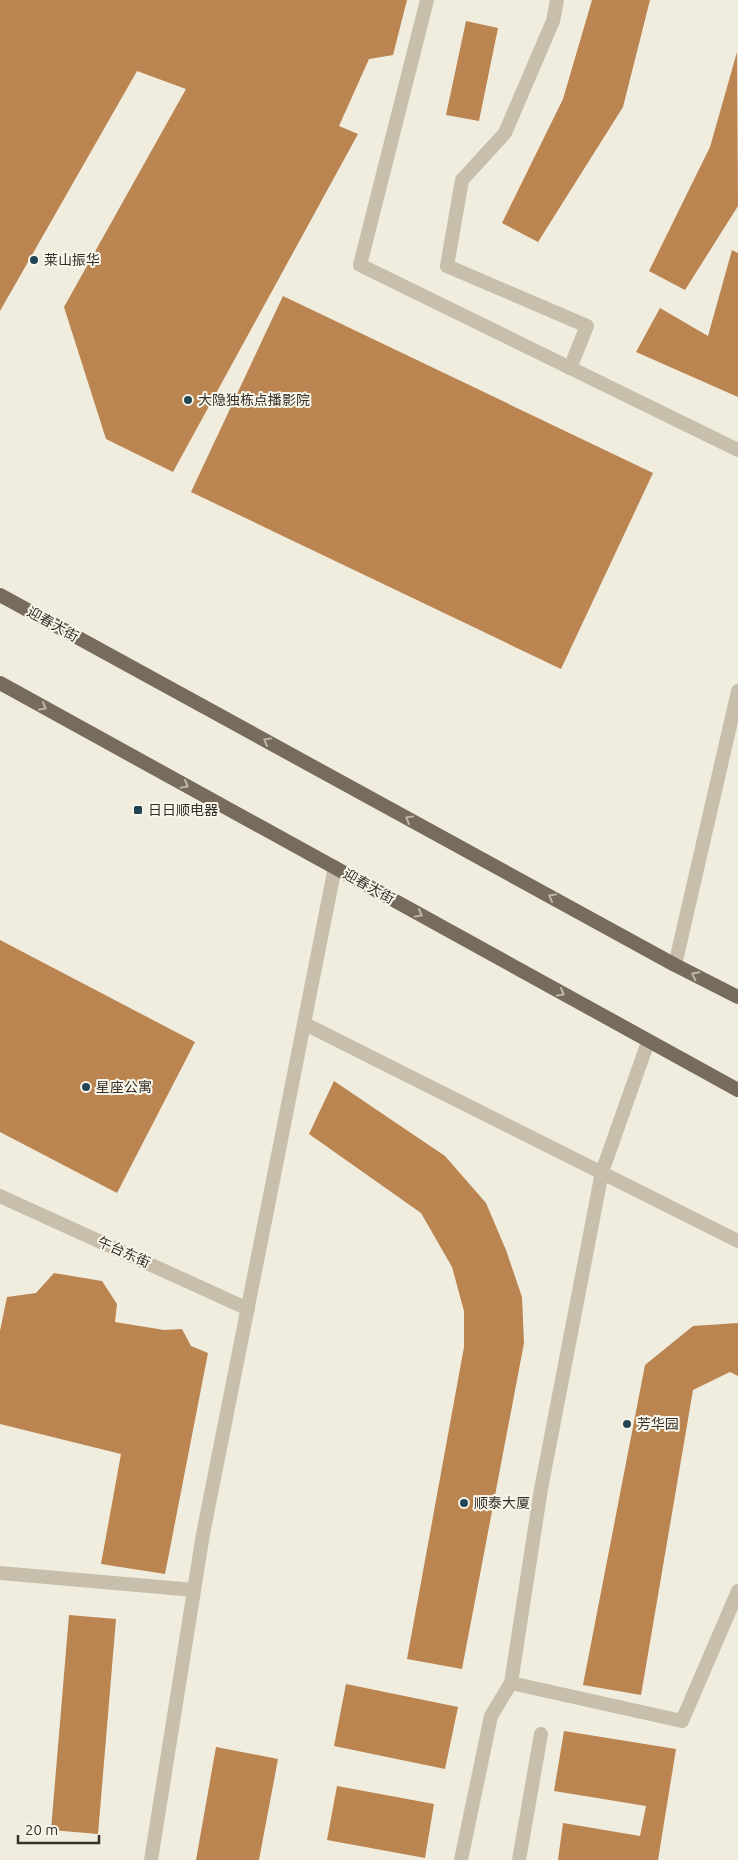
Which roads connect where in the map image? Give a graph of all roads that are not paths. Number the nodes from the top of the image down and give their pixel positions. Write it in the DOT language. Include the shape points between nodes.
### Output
graph roads {
  1 [pos="427,0"];
  2 [pos="557,0"];
  3 [pos="570,368"];
  4 [pos="738,450"];
  5 [pos="0,595"];
  6 [pos="0,683"];
  7 [pos="738,691"];
  8 [pos="334,867"];
  9 [pos="675,965"];
  10 [pos="738,997"];
  11 [pos="305,1024"];
  12 [pos="648,1042"];
  13 [pos="738,1090"];
  14 [pos="602,1172"];
  15 [pos="0,1196"];
  16 [pos="738,1241"];
  17 [pos="248,1309"];
  18 [pos="0,1573"];
  19 [pos="194,1590"];
  20 [pos="738,1591"];
  21 [pos="511,1683"];
  22 [pos="541,1734"];
  23 [pos="151,1860"];
  24 [pos="461,1860"];
  25 [pos="518,1860"];
  1 -- 3 [label="street" via="360,265"];
  2 -- 3 [label="street" via="553,20 505,133 462,180 447,266 587,326"];
  3 -- 4 [label="street"];
  9 -- 5 [label="main road, 迎春大街, one-way"];
  6 -- 8 [label="main road, 迎春大街, one-way"];
  7 -- 9 [label="street"];
  8 -- 11 [label="street"];
  8 -- 12 [label="main road, 迎春大街, one-way"];
  10 -- 9 [label="main road, 迎春大街, one-way"];
  11 -- 14 [label="street"];
  11 -- 17 [label="street"];
  12 -- 13 [label="main road, 迎春大街"];
  12 -- 14 [label="street"];
  14 -- 16 [label="street"];
  14 -- 21 [label="street" via="541,1489"];
  15 -- 17 [label="street, 午台东街"];
  17 -- 19 [label="street"];
  18 -- 19 [label="street"];
  19 -- 23 [label="street"];
  20 -- 21 [label="street" via="682,1721"];
  21 -- 24 [label="street" via="491,1716"];
  22 -- 25 [label="street"];
}
